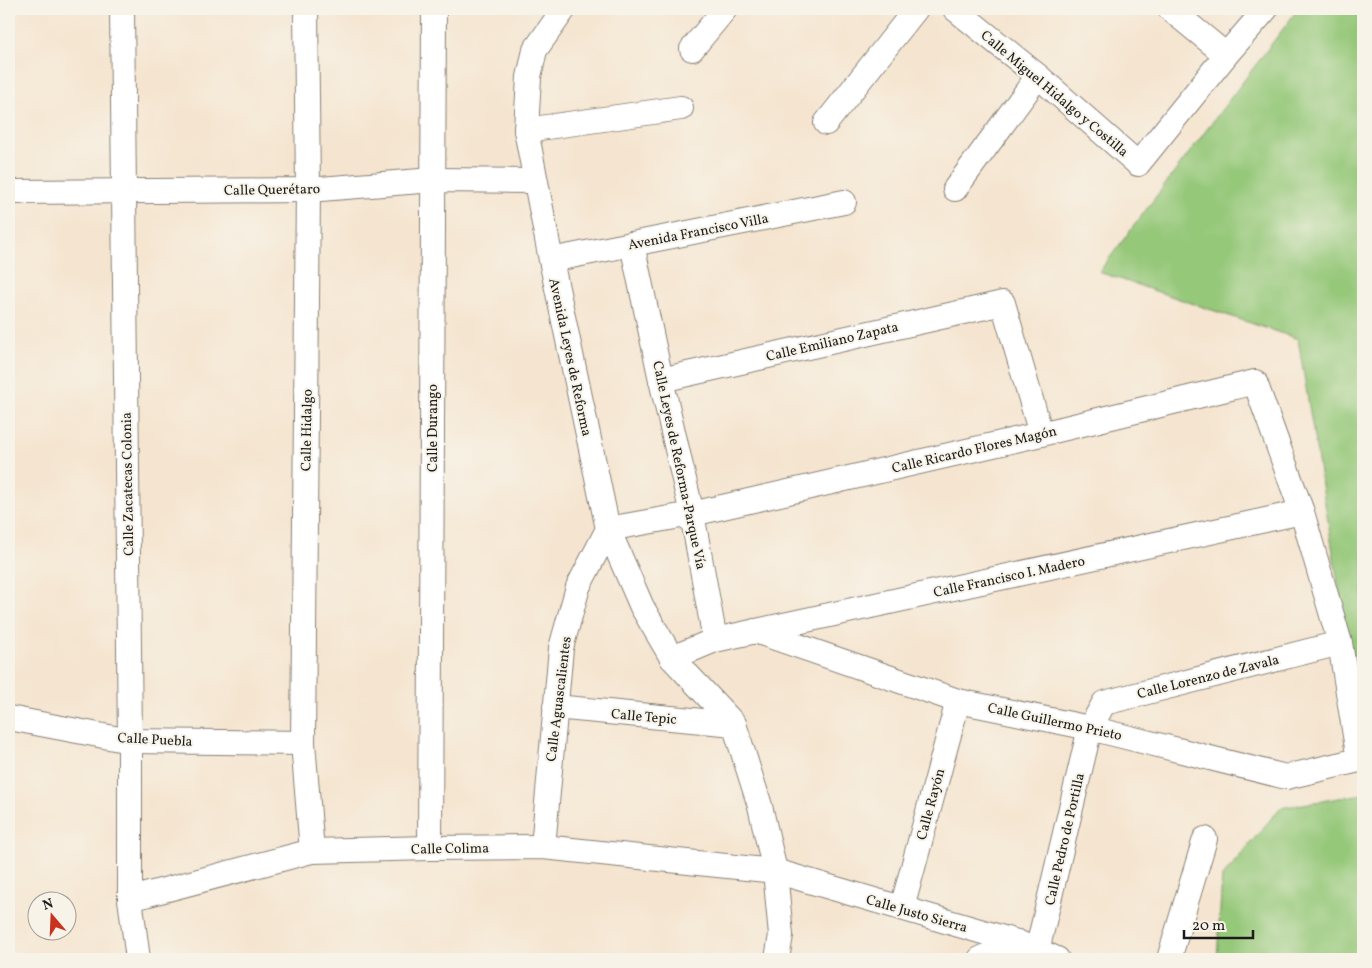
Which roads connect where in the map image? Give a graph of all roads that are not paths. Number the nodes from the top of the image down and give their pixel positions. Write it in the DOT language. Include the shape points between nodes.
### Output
graph roads {
  1 [pos="122,9"];
  2 [pos="306,9"];
  3 [pos="434,9"];
  4 [pos="564,9"];
  5 [pos="725,9"];
  6 [pos="916,9"];
  7 [pos="955,9"];
  8 [pos="1170,9"];
  9 [pos="1266,9"];
  10 [pos="692,49"];
  11 [pos="1226,55"];
  12 [pos="1038,76"];
  13 [pos="681,108"];
  14 [pos="826,123"];
  15 [pos="526,130"];
  16 [pos="433,180"];
  17 [pos="535,180"];
  18 [pos="955,189"];
  19 [pos="308,190"];
  20 [pos="124,191"];
  21 [pos="9,192"];
  22 [pos="844,202"];
  23 [pos="632,244"];
  24 [pos="551,260"];
  25 [pos="661,380"];
  26 [pos="1041,434"];
  27 [pos="1302,512"];
  28 [pos="692,514"];
  29 [pos="608,529"];
  30 [pos="755,631"];
  31 [pos="715,640"];
  32 [pos="1340,643"];
  33 [pos="672,658"];
  34 [pos="958,701"];
  35 [pos="555,708"];
  36 [pos="9,718"];
  37 [pos="734,724"];
  38 [pos="1090,728"];
  39 [pos="130,741"];
  40 [pos="303,743"];
  41 [pos="1205,838"];
  42 [pos="430,848"];
  43 [pos="544,848"];
  44 [pos="312,852"];
  45 [pos="774,872"];
  46 [pos="130,900"];
  47 [pos="902,908"];
  48 [pos="1037,951"];
  49 [pos="138,959"];
  50 [pos="777,959"];
  51 [pos="980,959"];
  52 [pos="1168,959"];
  1 -- 20 [label="street, Calle Zacatecas Colonia"];
  2 -- 19 [label="street, Calle Hidalgo"];
  3 -- 16 [label="street, Calle Durango"];
  4 -- 15 [label="street, Avenida Leyes de Reforma" via="535,50 529,77"];
  5 -- 10 [label="street"];
  6 -- 14 [label="street"];
  7 -- 12 [label="street, Calle Miguel Hidalgo y Costilla"];
  8 -- 11 [label="street"];
  9 -- 11 [label="street, Calle Miguel Hidalgo y Costilla"];
  11 -- 12 [label="street, Calle Miguel Hidalgo y Costilla" via="1138,164"];
  12 -- 18 [label="street"];
  13 -- 15 [label="street"];
  15 -- 17 [label="street, Avenida Leyes de Reforma"];
  16 -- 17 [label="street, Calle Querétaro"];
  16 -- 19 [label="street, Calle Querétaro"];
  16 -- 42 [label="street, Calle Durango"];
  17 -- 24 [label="street, Avenida Leyes de Reforma"];
  19 -- 20 [label="street, Calle Querétaro"];
  19 -- 40 [label="street, Calle Hidalgo"];
  20 -- 21 [label="street, Calle Querétaro"];
  20 -- 39 [label="street, Calle Zacatecas Colonia"];
  22 -- 23 [label="street, Avenida Francisco Villa"];
  23 -- 24 [label="street, Avenida Francisco Villa"];
  23 -- 25 [label="street, Calle Leyes de Reforma-Parque Vía"];
  24 -- 29 [label="street, Avenida Leyes de Reforma"];
  25 -- 26 [label="street, Calle Emiliano Zapata" via="1003,303"];
  25 -- 28 [label="street, Calle Leyes de Reforma-Parque Vía"];
  26 -- 27 [label="street, Calle Ricardo Flores Magón" via="1255,382"];
  26 -- 28 [label="street, Calle Ricardo Flores Magón"];
  27 -- 30 [label="street, Calle Francisco I. Madero"];
  27 -- 32 [label="street"];
  28 -- 29 [label="street, Calle Ricardo Flores Magón"];
  28 -- 31 [label="street, Calle Leyes de Reforma-Parque Vía"];
  29 -- 33 [label="street, Avenida Leyes de Reforma" via="642,607"];
  29 -- 35 [label="street, Calle Aguascalientes" via="578,586 561,648"];
  30 -- 31 [label="street, Calle Francisco I. Madero"];
  30 -- 34 [label="street, Calle Guillermo Prieto"];
  31 -- 33 [label="street"];
  32 -- 38 [label="street, Calle Lorenzo de Zavala" via="1104,703"];
  32 -- 38 [label="street, Calle Guillermo Prieto" via="1359,760 1286,777"];
  33 -- 37 [label="street, Avenida Leyes de Reforma"];
  34 -- 38 [label="street, Calle Guillermo Prieto"];
  34 -- 47 [label="street, Calle Rayón"];
  35 -- 37 [label="street, Calle Tepic"];
  35 -- 43 [label="street, Calle Aguascalientes"];
  36 -- 39 [label="street, Calle Puebla"];
  37 -- 45 [label="street" via="760,806"];
  38 -- 48 [label="street, Calle Pedro de Portilla"];
  39 -- 40 [label="street, Calle Puebla"];
  39 -- 46 [label="street, Calle Zacatecas Colonia"];
  40 -- 44 [label="street, Calle Hidalgo"];
  41 -- 52 [label="street"];
  42 -- 43 [label="street, Calle Colima"];
  42 -- 44 [label="street, Calle Colima"];
  43 -- 45 [label="street, Calle Colima"];
  44 -- 46 [label="street, Calle Colima"];
  45 -- 47 [label="street, Calle Justo Sierra"];
  45 -- 50 [label="street" via="781,935"];
  46 -- 49 [label="street, Calle Zacatecas Colonia"];
  47 -- 48 [label="street, Calle Justo Sierra"];
  48 -- 51 [label="street"];
}
